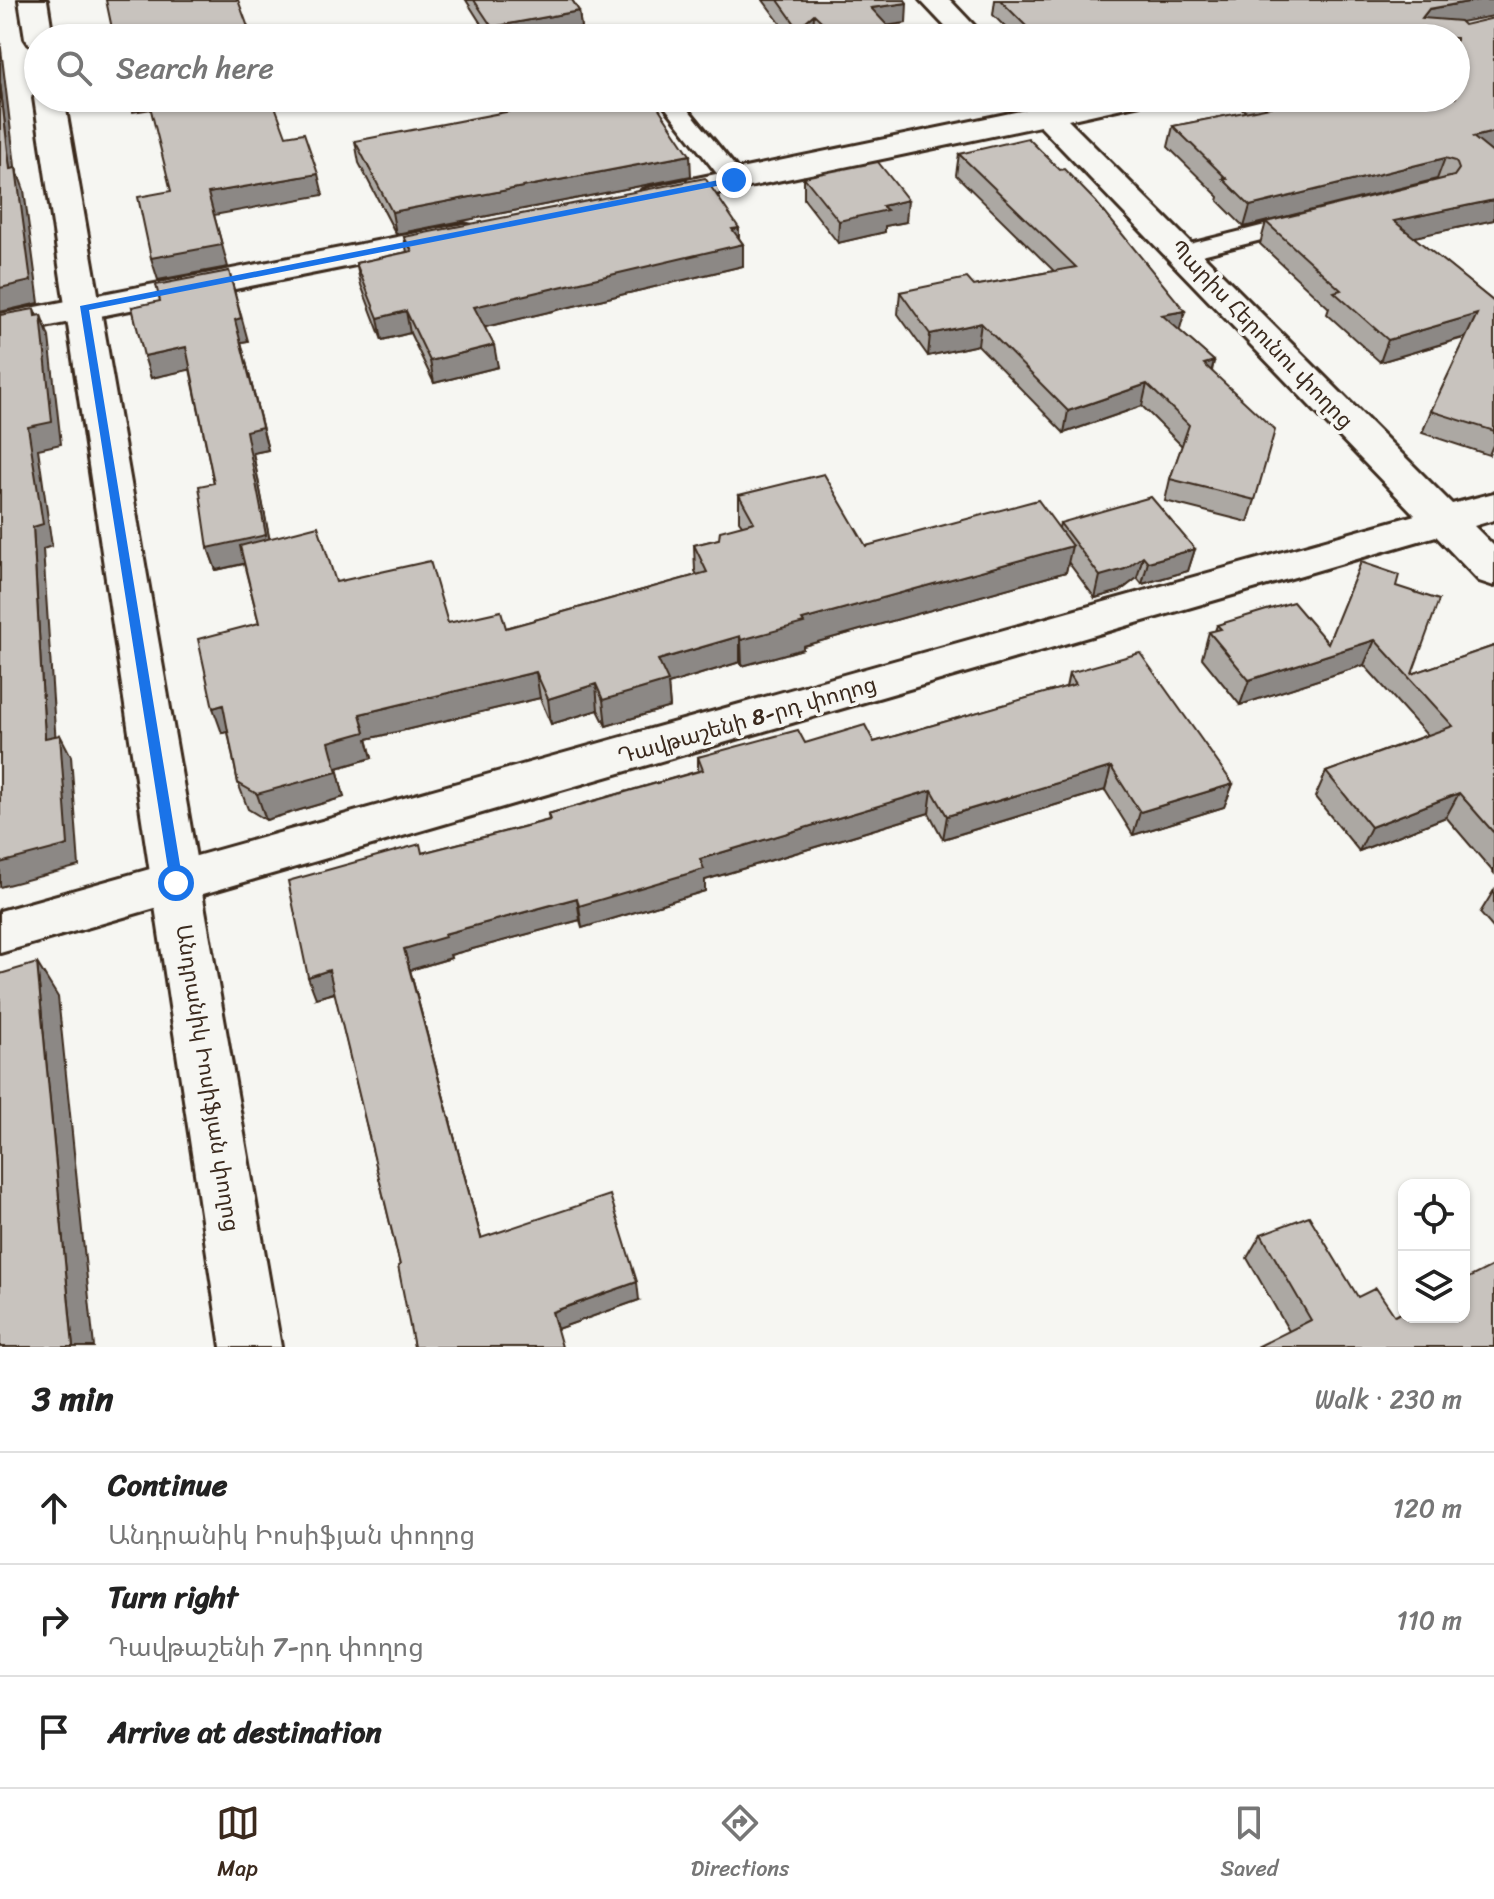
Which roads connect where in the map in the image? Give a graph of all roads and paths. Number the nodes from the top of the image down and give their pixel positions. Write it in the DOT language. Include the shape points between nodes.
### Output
graph roads {
  1 [pos="33,0"];
  2 [pos="934,0"];
  3 [pos="37,24"];
  4 [pos="958,24"];
  5 [pos="51,112"];
  6 [pos="679,112"];
  7 [pos="1013,112"];
  8 [pos="1044,112"];
  9 [pos="734,180"];
  10 [pos="628,202"];
  11 [pos="1318,219"];
  12 [pos="488,229"];
  13 [pos="1182,253"];
  14 [pos="83,308"];
  15 [pos="0,325"];
  16 [pos="1494,506"];
  17 [pos="1444,520"];
  18 [pos="1494,571"];
  19 [pos="176,883"];
  20 [pos="0,932"];
  21 [pos="251,1347"];
  1 -- 3 [label="street"];
  2 -- 4 [label="street"];
  5 -- 14 [label="street, Անդրանիկ Իոսիֆյան փողոց"];
  6 -- 9 [label="lane"];
  7 -- 9 [label="street"];
  8 -- 13 [label="street, Պարիս Հերունու փողոց"];
  9 -- 10 [label="street"];
  11 -- 13 [label="lane"];
  12 -- 14 [label="street"];
  13 -- 17 [label="street, Պարիս Հերունու փողոց"];
  14 -- 15 [label="street"];
  14 -- 19 [label="street, Անդրանիկ Իոսիֆյան փողոց"];
  16 -- 17 [label="street, Դավթաշենի 8-րդ փողոց"];
  17 -- 18 [label="street, Պարիս Հերունու փողոց"];
  17 -- 19 [label="street, Դավթաշենի 8-րդ փողոց"];
  19 -- 20 [label="street, Դավթաշենի 8-րդ փողոց"];
  19 -- 21 [label="street, Անդրանիկ Իոսիֆյան փողոց"];
}
